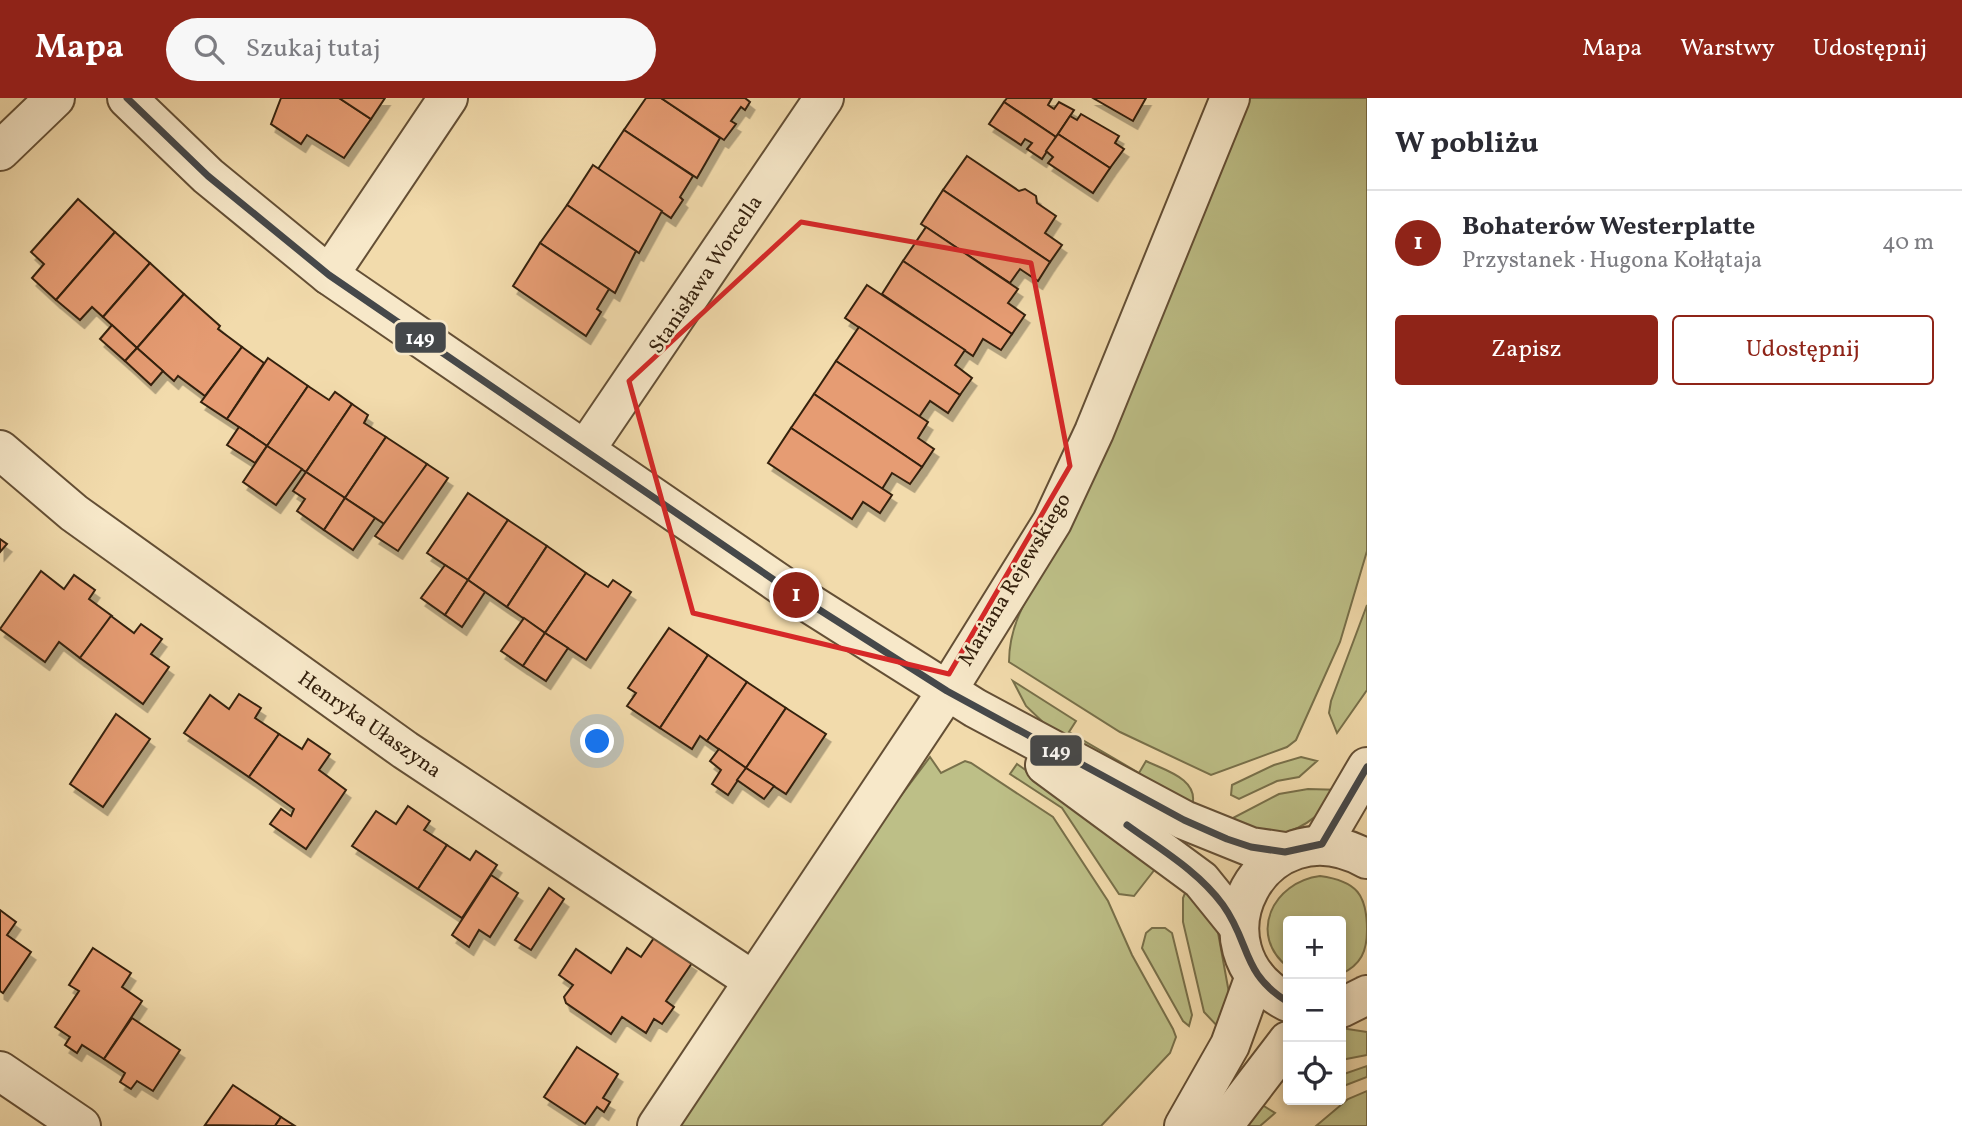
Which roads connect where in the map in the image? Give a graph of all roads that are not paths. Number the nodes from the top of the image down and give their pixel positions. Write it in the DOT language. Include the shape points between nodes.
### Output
graph roads {
  1 [pos="55,98"];
  2 [pos="127,98"];
  3 [pos="448,98"];
  4 [pos="824,98"];
  5 [pos="1230,98"];
  6 [pos="0,151"];
  7 [pos="329,275"];
  8 [pos="0,450"];
  9 [pos="585,450"];
  10 [pos="961,700"];
  11 [pos="1367,767"];
  12 [pos="1322,844"];
  13 [pos="1285,852"];
  14 [pos="1367,859"];
  15 [pos="1239,927"];
  16 [pos="1255,976"];
  17 [pos="752,980"];
  18 [pos="1283,1000"];
  19 [pos="1287,1042"];
  20 [pos="0,1071"];
  21 [pos="81,1126"];
  22 [pos="657,1126"];
  23 [pos="1184,1126"];
  24 [pos="1223,1126"];
  1 -- 6 [label="street"];
  2 -- 7 [label="street" via="208,176"];
  3 -- 7 [label="street"];
  4 -- 9 [label="street, Stanisława Worcella"];
  5 -- 10 [label="street, Mariana Rejewskiego" via="1094,432"];
  7 -- 9 [label="street"];
  8 -- 17 [label="street, Henryka Ułaszyna" via="74,513 405,750"];
  9 -- 10 [label="street" via="796,595"];
  10 -- 13 [label="street" via="1184,820 1251,847"];
  10 -- 15 [label="street" via="1201,880"];
  10 -- 17 [label="street, Mariana Rejewskiego"];
  11 -- 12 [label="street"];
  12 -- 13 [label="street"];
  12 -- 14 [label="street" via="1349,849"];
  13 -- 15 [label="street" via="1251,883"];
  15 -- 16 [label="street" via="1243,953"];
  16 -- 18 [label="street"];
  16 -- 23 [label="street" via="1230,1045"];
  17 -- 22 [label="street, Mariana Rejewskiego"];
  19 -- 24 [label="street"];
  20 -- 21 [label="street"];
}
